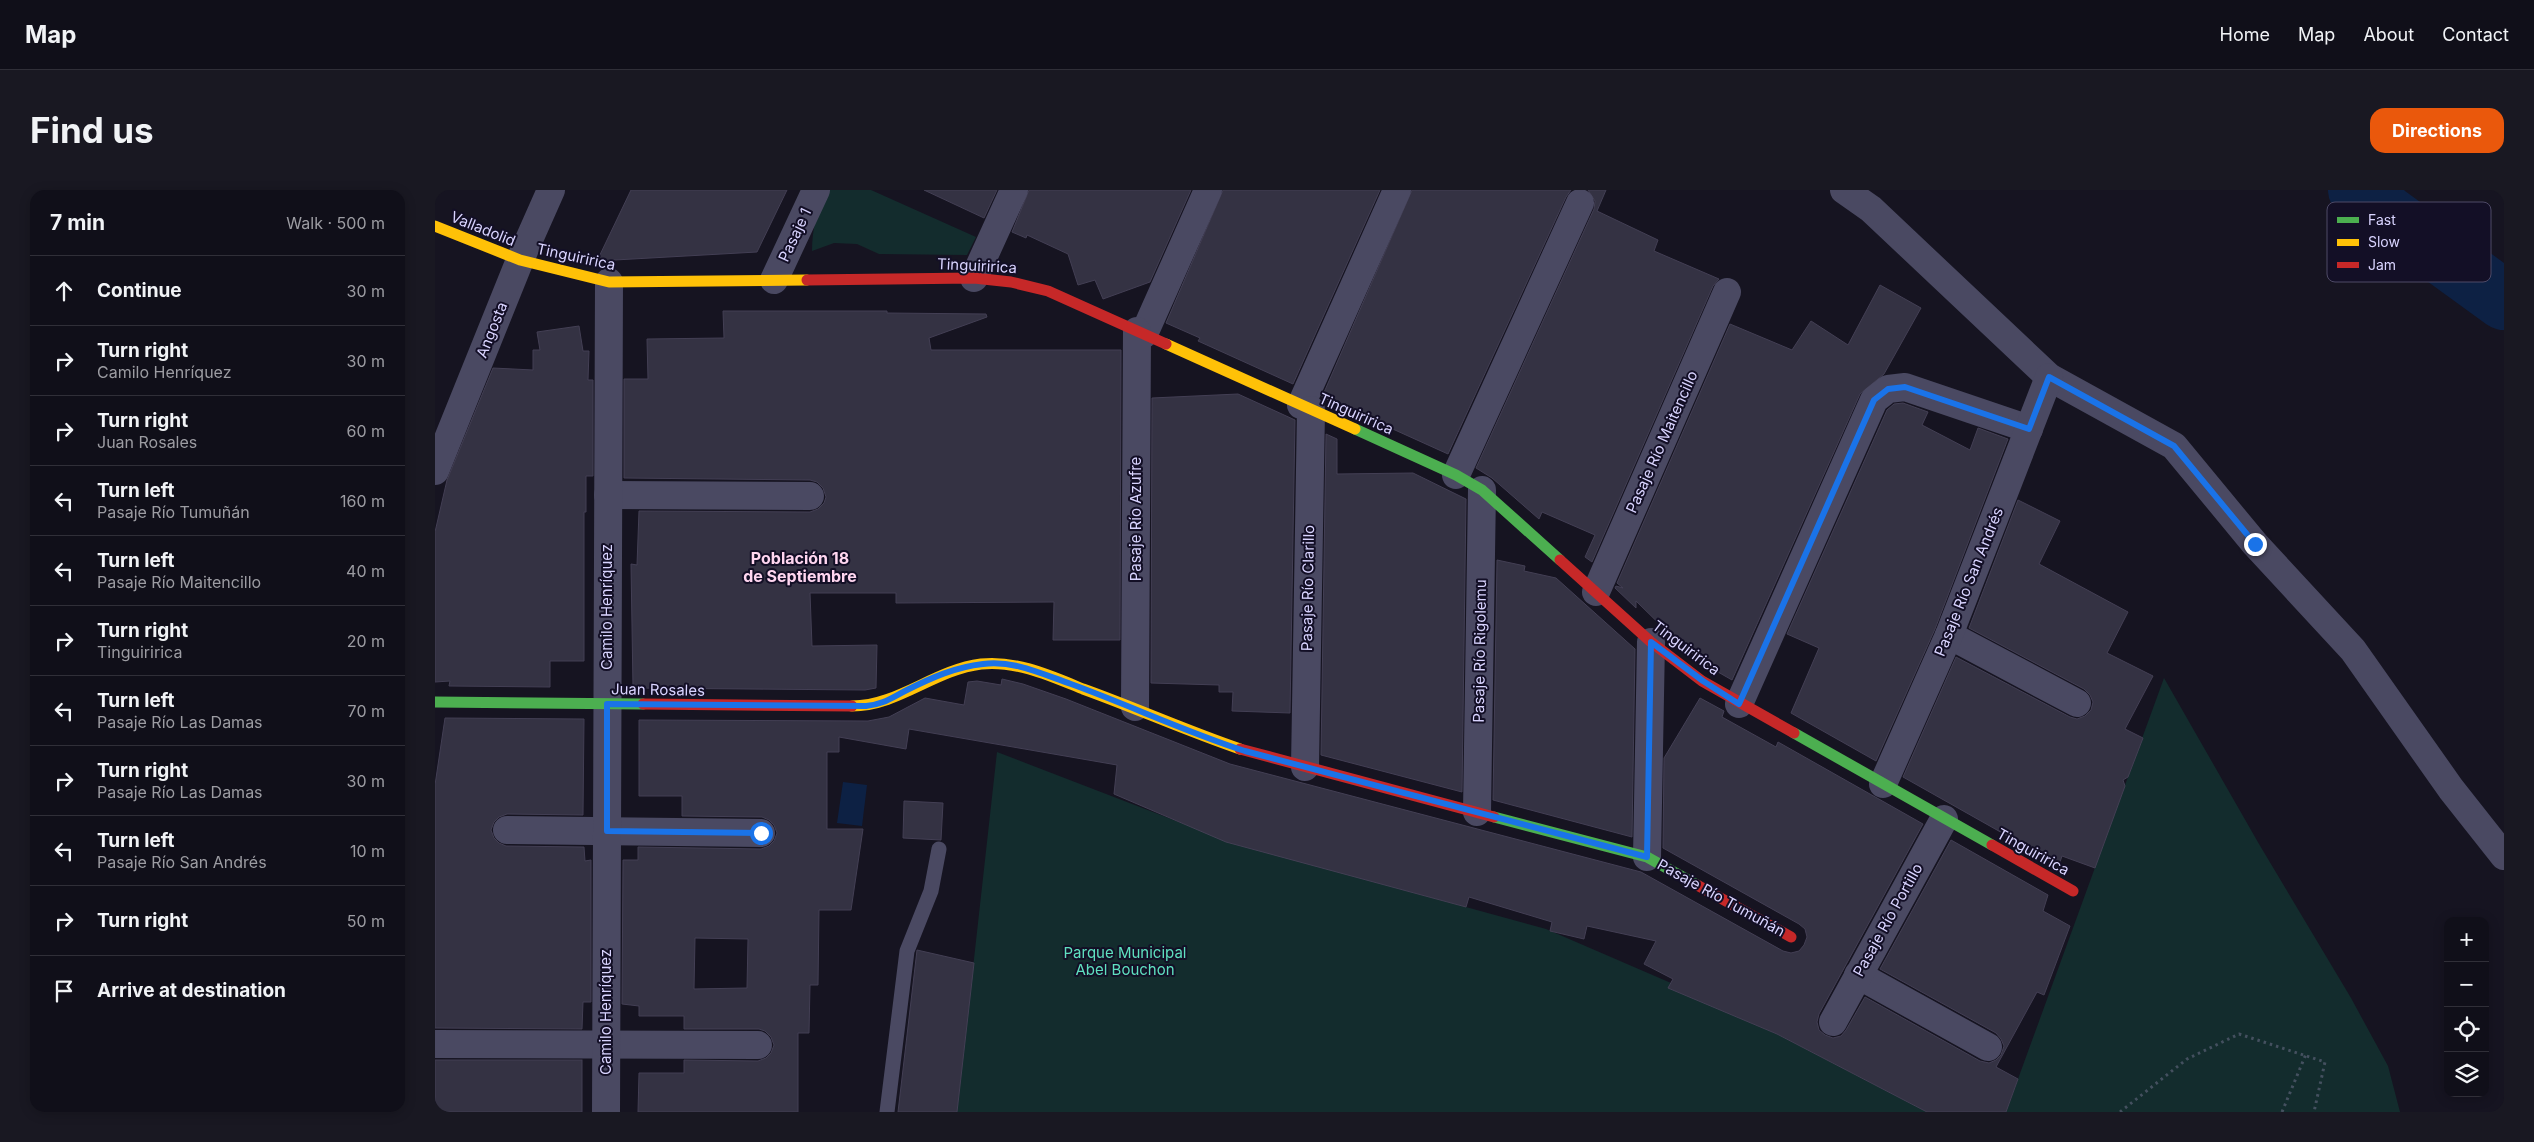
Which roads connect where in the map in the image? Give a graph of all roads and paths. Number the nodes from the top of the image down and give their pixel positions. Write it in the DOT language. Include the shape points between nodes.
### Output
graph roads {
  1 [pos="551,190"];
  2 [pos="816,190"];
  3 [pos="1014,190"];
  4 [pos="1207,190"];
  5 [pos="1397,190"];
  6 [pos="1844,190"];
  7 [pos="1580,203"];
  8 [pos="435,226"];
  9 [pos="520,260"];
  10 [pos="974,278"];
  11 [pos="774,280"];
  12 [pos="609,282"];
  13 [pos="1727,292"];
  14 [pos="1141,332"];
  15 [pos="2049,377"];
  16 [pos="1306,407"];
  17 [pos="2029,429"];
  18 [pos="435,471"];
  19 [pos="1456,475"];
  20 [pos="1482,490"];
  21 [pos="608,494"];
  22 [pos="810,496"];
  23 [pos="1596,592"];
  24 [pos="1949,635"];
  25 [pos="1651,642"];
  26 [pos="435,702"];
  27 [pos="2077,703"];
  28 [pos="607,704"];
  29 [pos="1739,704"];
  30 [pos="881,705"];
  31 [pos="1135,707"];
  32 [pos="1305,767"];
  33 [pos="1883,784"];
  34 [pos="1477,812"];
  35 [pos="1944,819"];
  36 [pos="507,830"];
  37 [pos="607,831"];
  38 [pos="761,833"];
  39 [pos="939,849"];
  40 [pos="2504,856"];
  41 [pos="1647,857"];
  42 [pos="2073,891"];
  43 [pos="1791,937"];
  44 [pos="1858,975"];
  45 [pos="1833,1022"];
  46 [pos="435,1044"];
  47 [pos="606,1044"];
  48 [pos="758,1046"];
  49 [pos="1988,1047"];
  50 [pos="2306,1054"];
  51 [pos="606,1112"];
  52 [pos="887,1112"];
  53 [pos="2120,1112"];
  54 [pos="2283,1112"];
  55 [pos="2314,1112"];
  1 -- 9 [label="street, Angosta"];
  2 -- 11 [label="street, Pasaje 1"];
  3 -- 10 [label="street"];
  4 -- 14 [label="street, Pasaje Río Azufre"];
  5 -- 16 [label="street, Pasaje Río Clarillo"];
  6 -- 15 [label="street" via="1871,209"];
  7 -- 19 [label="street"];
  8 -- 9 [label="street, Valladolid"];
  9 -- 12 [label="street, Tinguiririca"];
  9 -- 18 [label="street, Angosta"];
  10 -- 11 [label="street, Tinguiririca"];
  10 -- 14 [label="street, Tinguiririca" via="1027,284"];
  11 -- 12 [label="street, Tinguiririca"];
  12 -- 21 [label="street, Camilo Henríquez"];
  13 -- 23 [label="street, Pasaje Río Maitencillo"];
  14 -- 16 [label="street, Tinguiririca"];
  14 -- 31 [label="street, Pasaje Río Azufre"];
  15 -- 17 [label="street, Pasaje Río San Andrés"];
  15 -- 40 [label="street" via="2174,446 2255,544 2353,650 2451,788"];
  16 -- 19 [label="street, Tinguiririca"];
  16 -- 32 [label="street, Pasaje Río Clarillo"];
  17 -- 24 [label="street, Pasaje Río San Andrés"];
  17 -- 29 [label="street" via="1905,387 1888,389 1874,400"];
  19 -- 20 [label="street, Tinguiririca"];
  20 -- 23 [label="street, Tinguiririca"];
  20 -- 34 [label="street, Pasaje Río Rigolemu"];
  21 -- 22 [label="street"];
  21 -- 28 [label="street, Camilo Henríquez"];
  23 -- 25 [label="street, Tinguiririca"];
  24 -- 27 [label="street"];
  24 -- 33 [label="street, Pasaje Río San Andrés"];
  25 -- 29 [label="street, Tinguiririca"];
  25 -- 41 [label="street"];
  26 -- 28 [label="street, Juan Rosales"];
  28 -- 30 [label="street, Juan Rosales"];
  28 -- 37 [label="street, Camilo Henríquez"];
  29 -- 33 [label="street, Tinguiririca"];
  30 -- 31 [label="street, Pasaje Río Tumuñán" via="953,669 983,663 1015,664"];
  31 -- 32 [label="street, Pasaje Río Tumuñán" via="1211,740"];
  32 -- 34 [label="street, Pasaje Río Tumuñán"];
  33 -- 35 [label="street, Tinguiririca"];
  34 -- 41 [label="street, Pasaje Río Tumuñán"];
  35 -- 42 [label="street, Tinguiririca"];
  35 -- 44 [label="street, Pasaje Río Portillo"];
  36 -- 37 [label="street"];
  37 -- 38 [label="street"];
  37 -- 47 [label="street, Camilo Henríquez"];
  39 -- 52 [label="lane" via="931,891 907,951"];
  41 -- 43 [label="street, Pasaje Río Tumuñán"];
  44 -- 45 [label="street, Pasaje Río Portillo"];
  44 -- 49 [label="street"];
  46 -- 47 [label="street"];
  47 -- 48 [label="street"];
  47 -- 51 [label="street, Camilo Henríquez"];
  50 -- 53 [label="path" via="2239,1034 2187,1059"];
  50 -- 54 [label="path"];
  50 -- 55 [label="path" via="2325,1062"];
}
